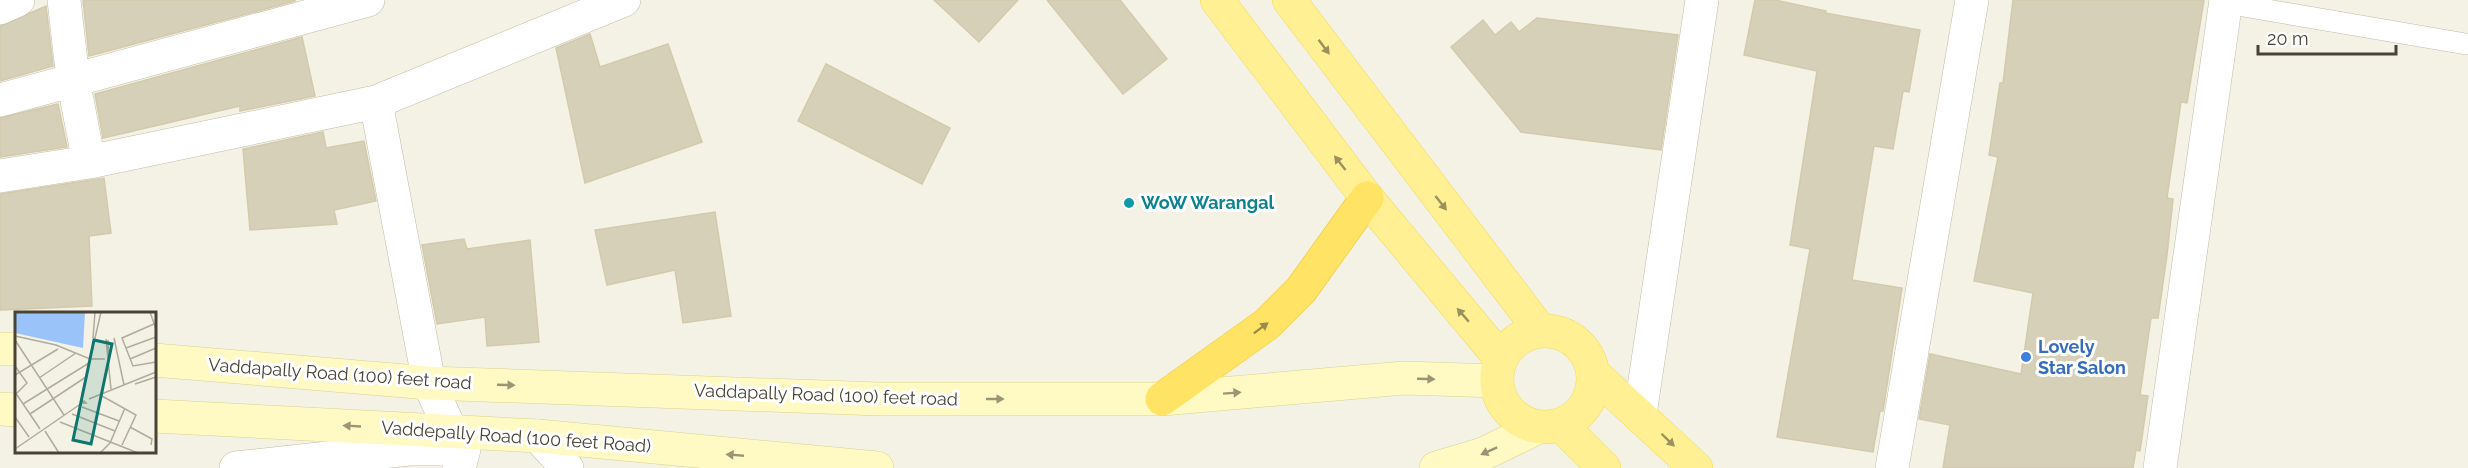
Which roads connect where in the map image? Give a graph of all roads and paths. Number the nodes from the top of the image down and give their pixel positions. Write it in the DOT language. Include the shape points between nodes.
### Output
graph roads {
  1 [pos="18,0"];
  2 [pos="64,0"];
  3 [pos="368,0"];
  4 [pos="624,0"];
  5 [pos="1217,0"];
  6 [pos="1289,0"];
  7 [pos="1702,0"];
  8 [pos="1972,0"];
  9 [pos="2226,2"];
  10 [pos="0,8"];
  11 [pos="2466,44"];
  12 [pos="73,80"];
  13 [pos="0,100"];
  14 [pos="376,102"];
  15 [pos="89,162"];
  16 [pos="0,176"];
  17 [pos="1367,198"];
  18 [pos="1540,330"];
  19 [pos="156,360"];
  20 [pos="1499,370"];
  21 [pos="1593,373"];
  22 [pos="429,383"];
  23 [pos="1162,399"];
  24 [pos="0,409"];
  25 [pos="15,410"];
  26 [pos="1640,414"];
  27 [pos="156,416"];
  28 [pos="1550,426"];
  29 [pos="538,436"];
  30 [pos="458,449"];
  31 [pos="236,468"];
  32 [pos="567,468"];
  33 [pos="877,468"];
  34 [pos="1436,468"];
  35 [pos="1604,468"];
  36 [pos="1696,468"];
  37 [pos="1892,468"];
  38 [pos="2160,468"];
  1 -- 10 [label="street"];
  2 -- 12 [label="street"];
  3 -- 12 [label="street"];
  4 -- 14 [label="street"];
  17 -- 5 [label="main road, one-way"];
  6 -- 18 [label="main road, one-way"];
  7 -- 26 [label="street"];
  8 -- 37 [label="street"];
  9 -- 11 [label="lane"];
  9 -- 38 [label="street"];
  12 -- 13 [label="street"];
  12 -- 15 [label="street"];
  14 -- 15 [label="street"];
  14 -- 22 [label="street"];
  15 -- 16 [label="street"];
  20 -- 17 [label="main road, one-way"];
  23 -- 17 [label="highway, one-way" via="1267,324 1300,290"];
  18 -- 20 [label="main road" via="1516,340"];
  18 -- 21 [label="main road" via="1564,334 1578,344"];
  19 -- 22 [label="main road, Vaddapally Road (100) feet road"];
  23 -- 20 [label="main road, Vaddapally Road (100) feet road, one-way"];
  20 -- 28 [label="main road" via="1503,403 1518,419"];
  21 -- 26 [label="main road"];
  21 -- 28 [label="main road" via="1591,395 1579,414"];
  22 -- 23 [label="main road, Vaddapally Road (100) feet road, one-way" via="879,399"];
  22 -- 30 [label="street"];
  24 -- 25 [label="main road"];
  26 -- 36 [label="main road, one-way"];
  30 -- 27 [label="main road, Vaddepally Road (100 feet Road), one-way"];
  28 -- 34 [label="main road, one-way" via="1483,454"];
  28 -- 35 [label="main road"];
  29 -- 30 [label="main road, Vaddepally Road (100 feet Road)"];
  29 -- 32 [label="street"];
  33 -- 29 [label="main road, Vaddepally Road (100 feet Road), one-way"];
  30 -- 31 [label="street" via="409,449"];
}
